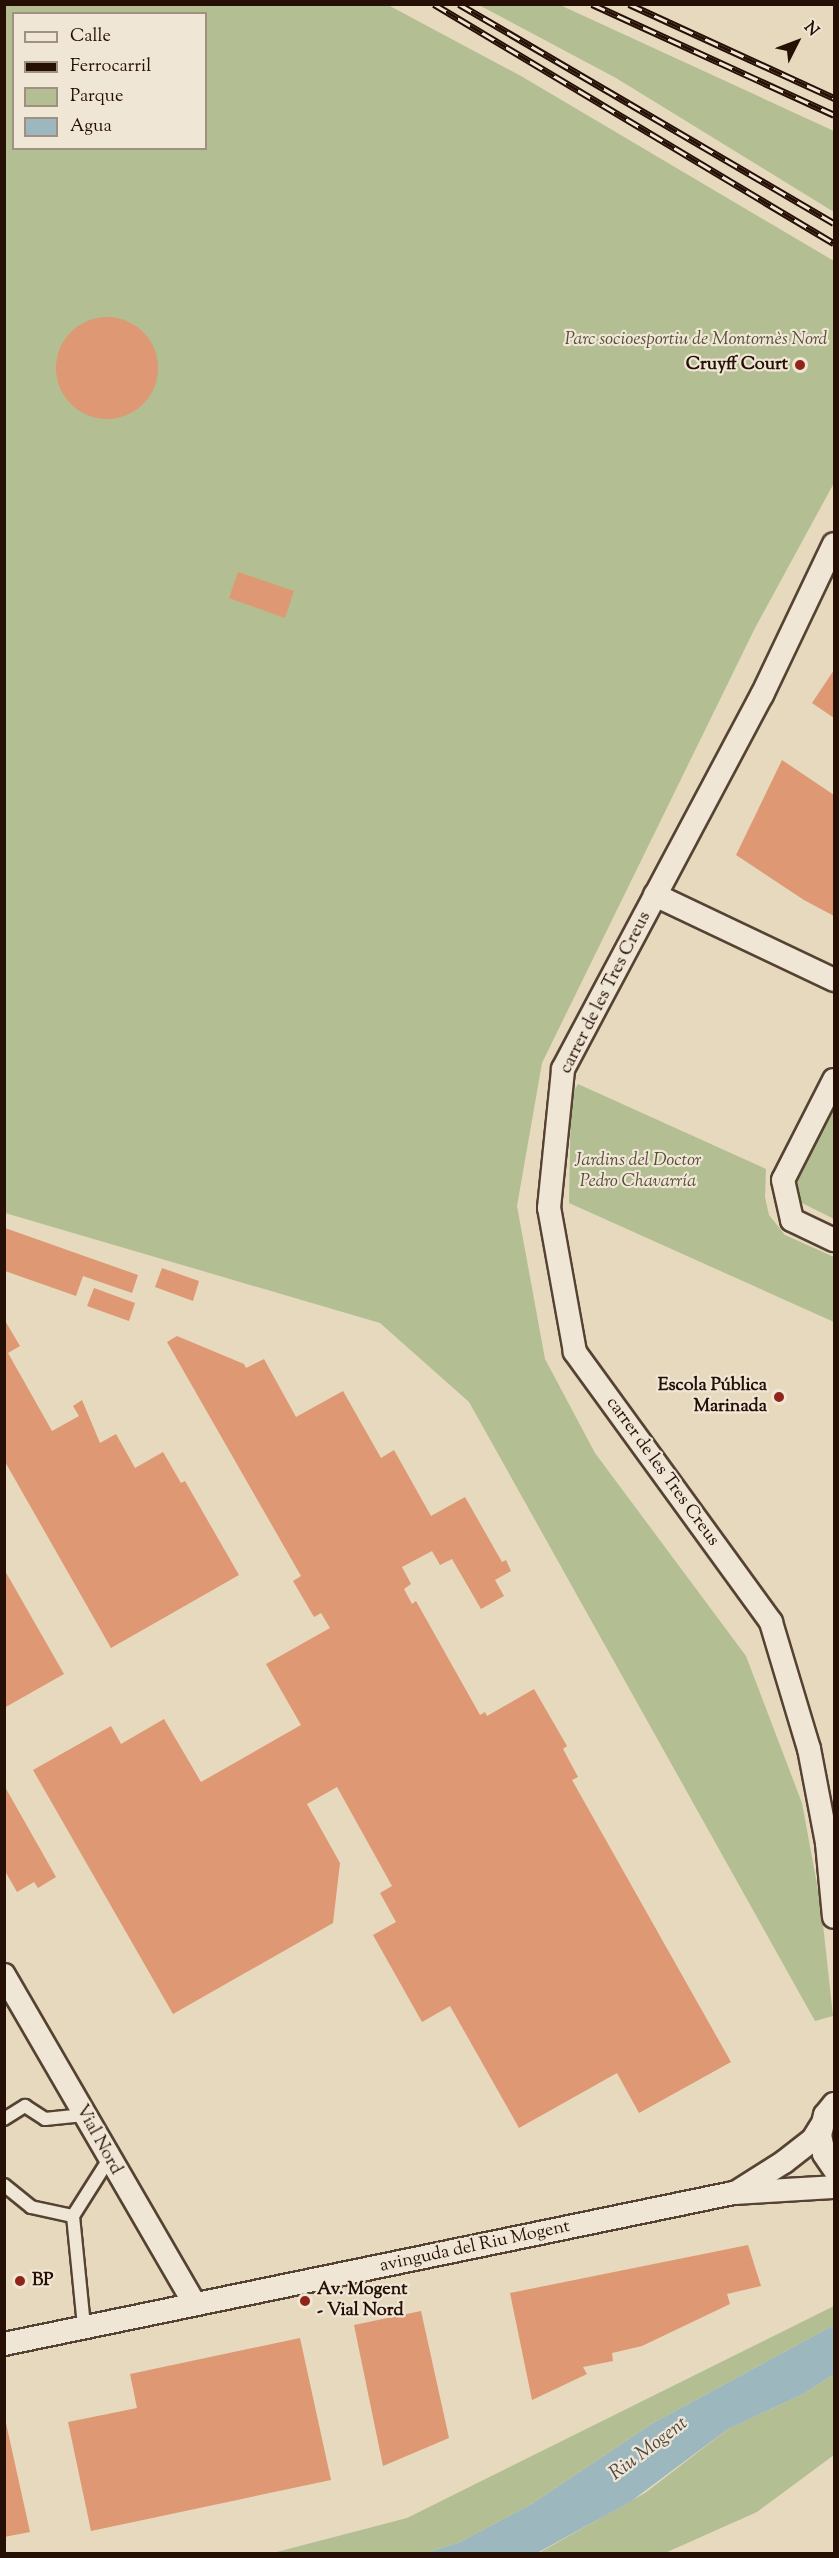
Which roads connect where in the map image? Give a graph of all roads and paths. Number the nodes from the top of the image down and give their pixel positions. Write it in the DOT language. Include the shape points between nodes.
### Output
graph roads {
  1 [pos="834,544"];
  2 [pos="656,896"];
  3 [pos="834,980"];
  4 [pos="834,1080"];
  5 [pos="834,1240"];
  6 [pos="834,1805"];
  7 [pos="827,1843"];
  8 [pos="834,1917"];
  9 [pos="4,1975"];
  10 [pos="834,2104"];
  11 [pos="84,2115"];
  12 [pos="4,2119"];
  13 [pos="821,2126"];
  14 [pos="109,2159"];
  15 [pos="834,2169"];
  16 [pos="4,2185"];
  17 [pos="834,2187"];
  18 [pos="734,2193"];
  19 [pos="73,2216"];
  20 [pos="195,2304"];
  21 [pos="84,2327"];
  22 [pos="4,2344"];
  1 -- 2 [label="street, carrer de les Tres Creus" via="762,695"];
  2 -- 3 [label="street"];
  2 -- 7 [label="street, carrer de les Tres Creus" via="563,1070 549,1208 569,1319 575,1352 771,1622 809,1749"];
  4 -- 5 [label="street" via="783,1180 792,1220"];
  6 -- 7 [label="street"];
  7 -- 8 [label="street"];
  9 -- 11 [label="street, Vial Nord"];
  10 -- 13 [label="street, avinguda del Riu Mogent"];
  11 -- 12 [label="lane" via="45,2119 25,2106"];
  11 -- 14 [label="street, Vial Nord"];
  13 -- 15 [label="street" via="821,2145"];
  13 -- 18 [label="street, avinguda del Riu Mogent" via="813,2139 784,2162"];
  14 -- 19 [label="lane"];
  14 -- 20 [label="street, Vial Nord"];
  16 -- 19 [label="lane" via="31,2207"];
  17 -- 18 [label="street, avinguda del Riu Mogent"];
  18 -- 20 [label="street, avinguda del Riu Mogent"];
  19 -- 21 [label="lane"];
  20 -- 21 [label="street, avinguda del Riu Mogent"];
  21 -- 22 [label="street, avinguda del Riu Mogent"];
}
